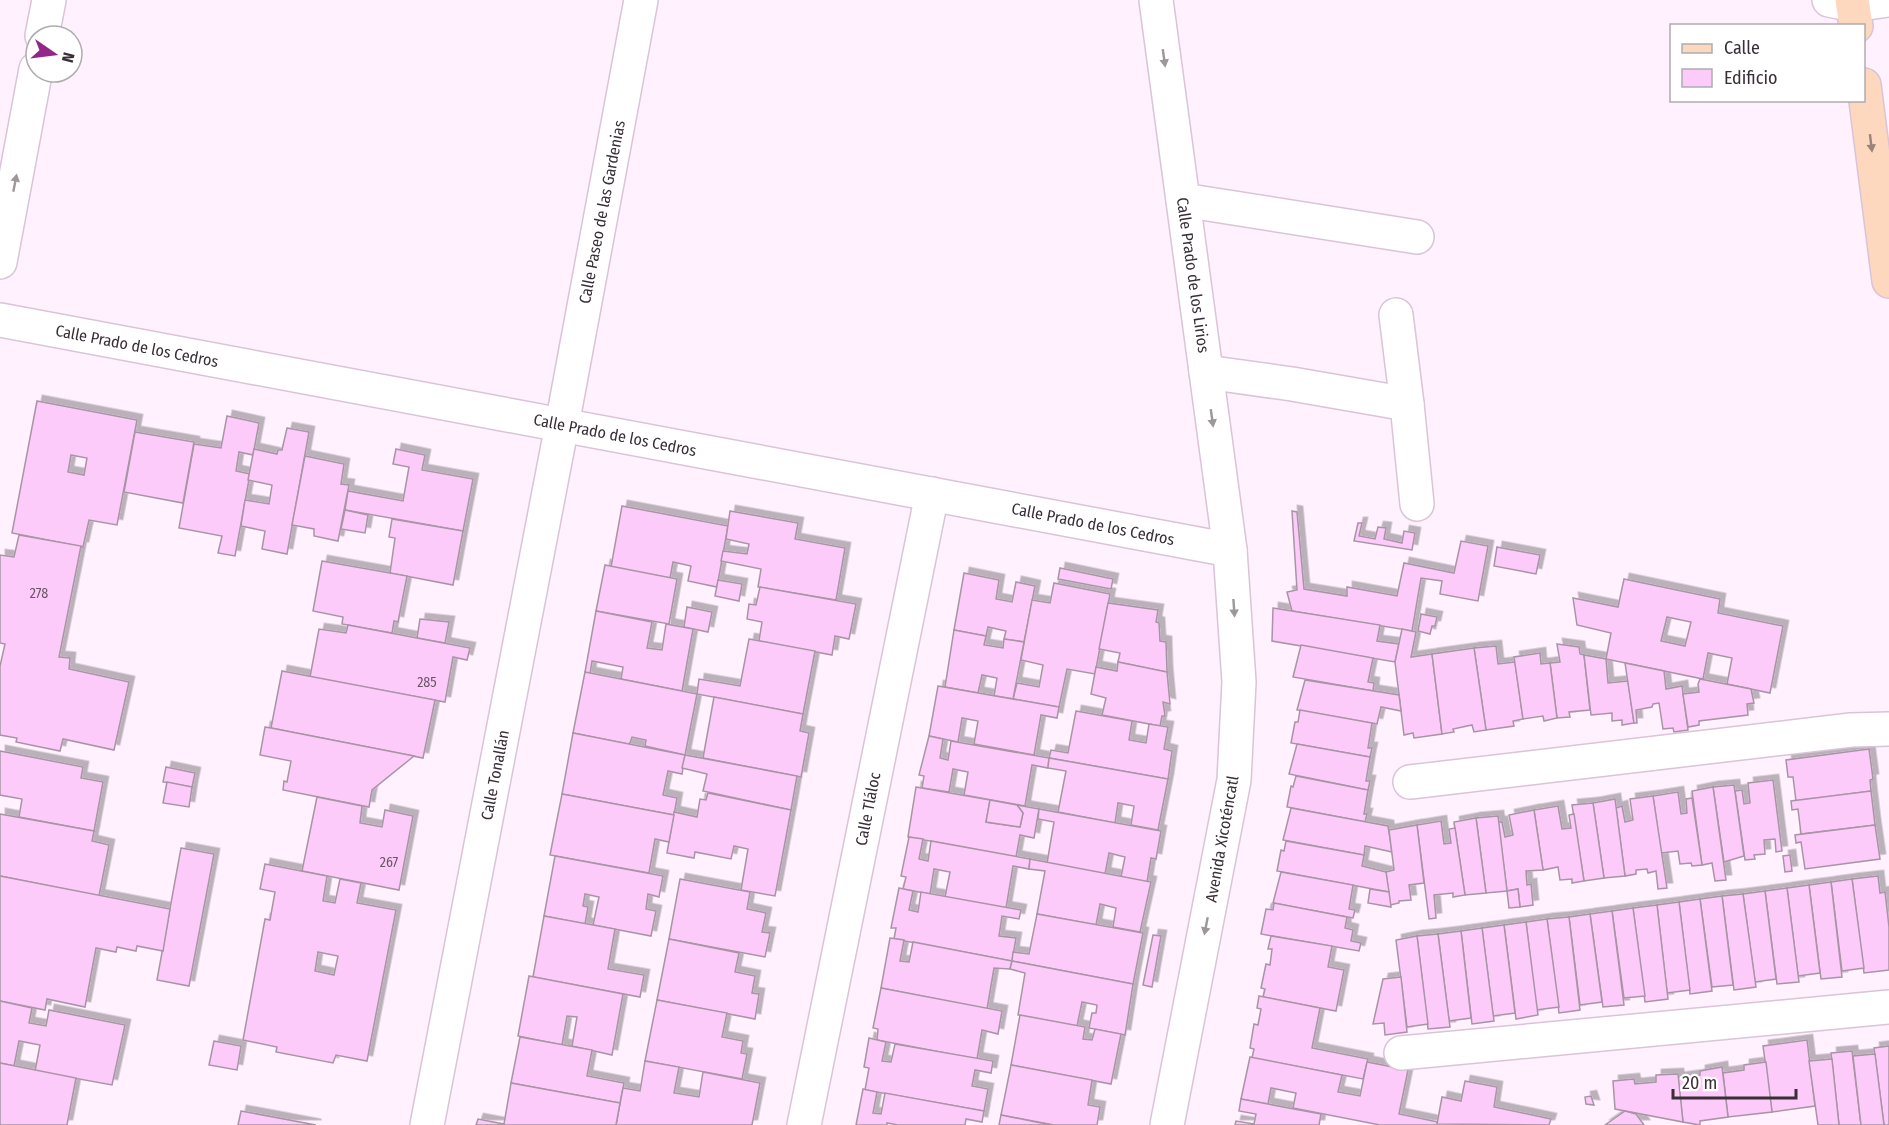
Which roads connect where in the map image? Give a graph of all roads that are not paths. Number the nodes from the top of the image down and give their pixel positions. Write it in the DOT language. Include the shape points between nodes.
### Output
graph roads {
  1 [pos="49,0"];
  2 [pos="641,0"];
  3 [pos="1156,0"];
  4 [pos="1888,0"];
  5 [pos="1848,8"];
  6 [pos="44,24"];
  7 [pos="33,84"];
  8 [pos="1865,100"];
  9 [pos="1183,200"];
  10 [pos="1418,237"];
  11 [pos="0,262"];
  12 [pos="1889,281"];
  13 [pos="1396,315"];
  14 [pos="0,320"];
  15 [pos="1206,372"];
  16 [pos="1407,404"];
  17 [pos="562,425"];
  18 [pos="932,494"];
  19 [pos="1417,504"];
  20 [pos="1230,550"];
  21 [pos="1889,729"];
  22 [pos="1410,782"];
  23 [pos="1889,1007"];
  24 [pos="1401,1053"];
  25 [pos="427,1125"];
  26 [pos="804,1125"];
  27 [pos="1167,1125"];
  1 -- 6 [label="street"];
  2 -- 17 [label="street, Calle Paseo de las Gardenias"];
  3 -- 9 [label="street, Calle Prado de los Lirios, one-way"];
  4 -- 5 [label="street"];
  11 -- 7 [label="street, one-way"];
  8 -- 12 [label="street, one-way"];
  9 -- 10 [label="street"];
  9 -- 15 [label="street, Calle Prado de los Lirios"];
  13 -- 16 [label="street"];
  14 -- 17 [label="street, Calle Prado de los Cedros"];
  15 -- 16 [label="street"];
  15 -- 20 [label="street, Calle Prado de los Lirios, one-way"];
  16 -- 19 [label="street"];
  17 -- 18 [label="street, Calle Prado de los Cedros"];
  17 -- 25 [label="street, Calle Tonallán"];
  18 -- 20 [label="street, Calle Prado de los Cedros"];
  18 -- 26 [label="street, Calle Tláloc"];
  20 -- 27 [label="street, Avenida Xicoténcatl, one-way" via="1239,682 1234,780"];
  21 -- 22 [label="street" via="1851,730"];
  23 -- 24 [label="street"];
}
